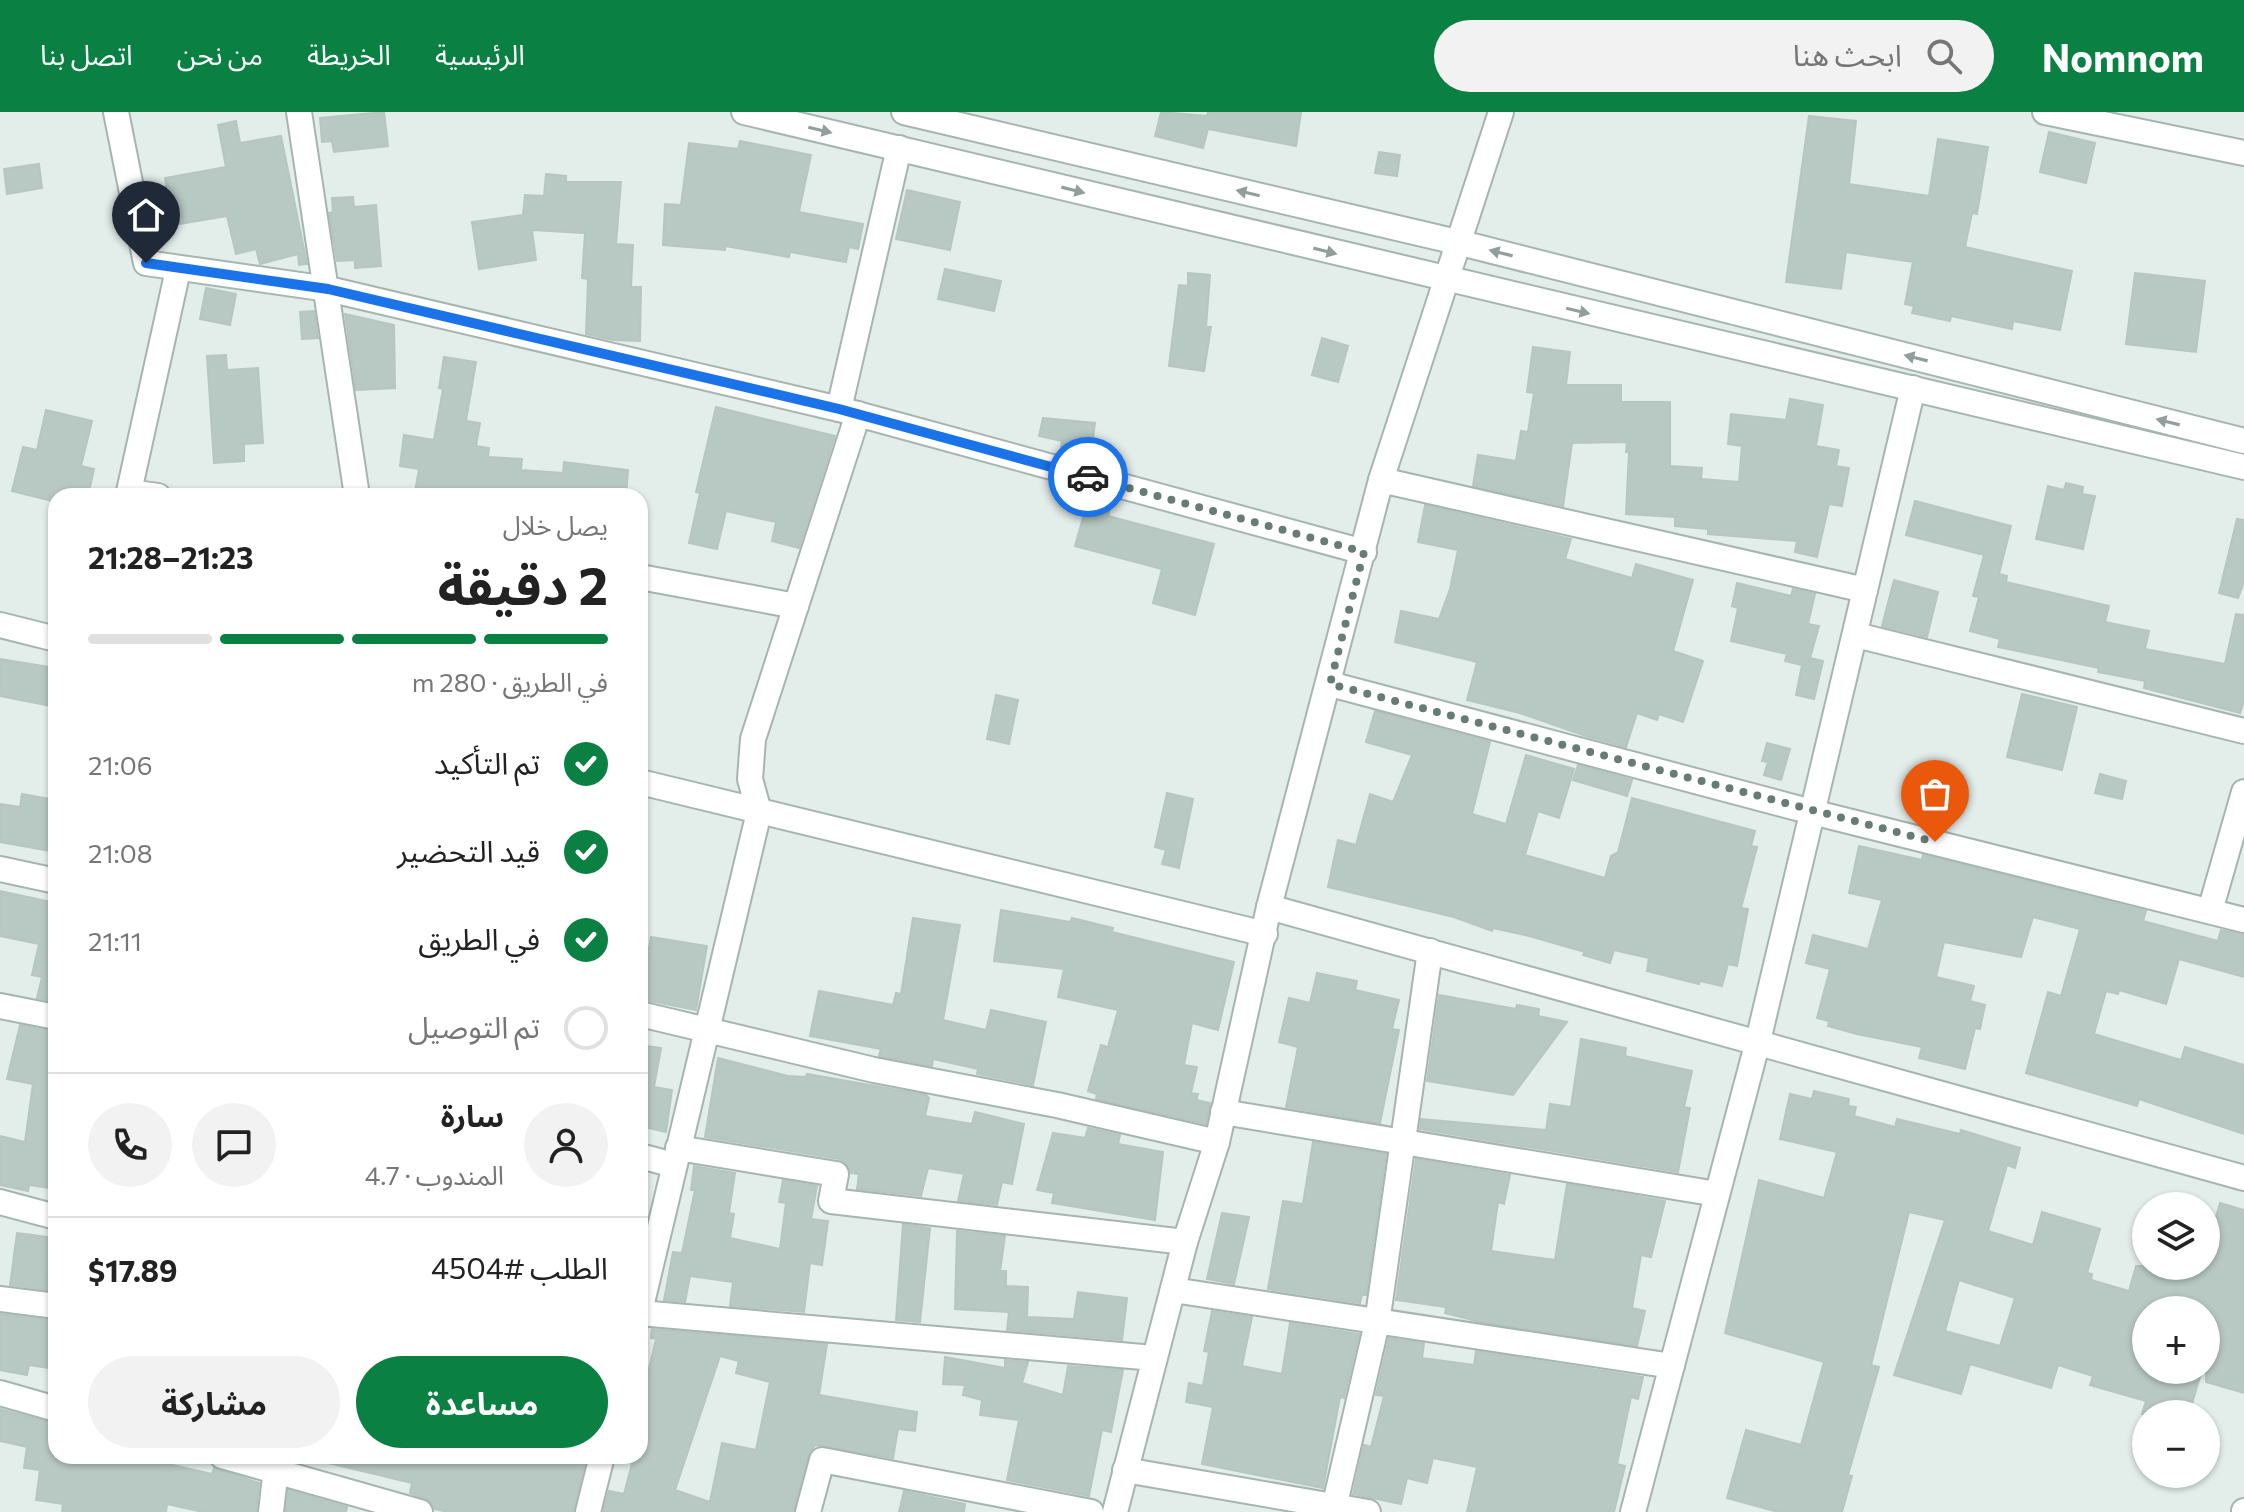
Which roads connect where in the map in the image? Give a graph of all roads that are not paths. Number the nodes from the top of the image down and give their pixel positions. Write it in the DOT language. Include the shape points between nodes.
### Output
graph roads {
  1 [pos="116,112"];
  2 [pos="299,112"];
  3 [pos="744,112"];
  4 [pos="904,112"];
  5 [pos="1501,112"];
  6 [pos="2045,112"];
  7 [pos="899,148"];
  8 [pos="2244,153"];
  9 [pos="1461,243"];
  10 [pos="178,270"];
  11 [pos="1449,281"];
  12 [pos="328,289"];
  13 [pos="1913,388"];
  14 [pos="849,412"];
  15 [pos="2244,441"];
  16 [pos="2244,467"];
  17 [pos="1381,480"];
  18 [pos="129,488"];
  19 [pos="356,488"];
  20 [pos="1364,552"];
  21 [pos="648,578"];
  22 [pos="1865,590"];
  23 [pos="796,606"];
  24 [pos="0,625"];
  25 [pos="1856,635"];
  26 [pos="48,637"];
  27 [pos="1330,684"];
  28 [pos="2244,731"];
  29 [pos="648,784"];
  30 [pos="2244,792"];
  31 [pos="759,812"];
  32 [pos="1812,812"];
  33 [pos="0,869"];
  34 [pos="48,879"];
  35 [pos="1269,907"];
  36 [pos="2210,911"];
  37 [pos="2244,920"];
  38 [pos="1265,934"];
  39 [pos="1430,951"];
  40 [pos="0,1006"];
  41 [pos="48,1015"];
  42 [pos="648,1016"];
  43 [pos="705,1029"];
  44 [pos="1758,1041"];
  45 [pos="1223,1112"];
  46 [pos="1217,1142"];
  47 [pos="1401,1144"];
  48 [pos="648,1156"];
  49 [pos="676,1157"];
  50 [pos="2244,1178"];
  51 [pos="1717,1194"];
  52 [pos="0,1202"];
  53 [pos="48,1215"];
  54 [pos="1185,1242"];
  55 [pos="648,1275"];
  56 [pos="1173,1290"];
  57 [pos="0,1299"];
  58 [pos="48,1305"];
  59 [pos="648,1305"];
  60 [pos="1377,1323"];
  61 [pos="1154,1358"];
  62 [pos="1672,1366"];
  63 [pos="0,1393"];
  64 [pos="48,1407"];
  65 [pos="276,1464"];
  66 [pos="600,1464"];
  67 [pos="1125,1470"];
  68 [pos="1334,1509"];
  69 [pos="271,1512"];
  70 [pos="420,1512"];
  71 [pos="588,1512"];
  72 [pos="808,1512"];
  73 [pos="1091,1512"];
  74 [pos="1115,1512"];
  75 [pos="1368,1512"];
  76 [pos="1633,1512"];
  1 -- 10 [label="street" via="146,263"];
  2 -- 12 [label="street"];
  3 -- 7 [label="street, one-way"];
  9 -- 4 [label="street, one-way"];
  5 -- 9 [label="street"];
  6 -- 8 [label="street"];
  7 -- 11 [label="street, one-way"];
  7 -- 14 [label="street"];
  9 -- 11 [label="street"];
  15 -- 9 [label="street, one-way"];
  10 -- 12 [label="street"];
  10 -- 18 [label="street"];
  11 -- 13 [label="street, one-way"];
  11 -- 17 [label="street"];
  12 -- 14 [label="street"];
  12 -- 19 [label="street"];
  13 -- 16 [label="street"];
  13 -- 22 [label="street"];
  14 -- 20 [label="street"];
  14 -- 23 [label="street"];
  17 -- 20 [label="street"];
  17 -- 22 [label="street"];
  20 -- 27 [label="street"];
  21 -- 23 [label="street"];
  22 -- 25 [label="street"];
  23 -- 31 [label="street" via="753,739 750,779"];
  24 -- 26 [label="street"];
  25 -- 28 [label="street"];
  25 -- 32 [label="street"];
  27 -- 32 [label="street"];
  27 -- 35 [label="street"];
  29 -- 31 [label="street"];
  30 -- 36 [label="street"];
  31 -- 38 [label="street"];
  31 -- 43 [label="street"];
  32 -- 36 [label="street"];
  32 -- 44 [label="street"];
  33 -- 34 [label="street"];
  35 -- 38 [label="street"];
  35 -- 39 [label="street"];
  36 -- 37 [label="street"];
  38 -- 45 [label="street"];
  39 -- 44 [label="street"];
  39 -- 47 [label="street"];
  40 -- 41 [label="street"];
  42 -- 43 [label="street"];
  43 -- 46 [label="street"];
  43 -- 49 [label="street"];
  44 -- 50 [label="street"];
  44 -- 51 [label="street"];
  45 -- 46 [label="street"];
  45 -- 47 [label="street"];
  46 -- 54 [label="street"];
  47 -- 51 [label="street"];
  47 -- 60 [label="street"];
  48 -- 49 [label="street"];
  49 -- 54 [label="street" via="836,1174 831,1201"];
  49 -- 55 [label="street"];
  51 -- 62 [label="street"];
  52 -- 53 [label="street"];
  54 -- 56 [label="street"];
  56 -- 60 [label="street"];
  56 -- 61 [label="street"];
  57 -- 58 [label="street"];
  59 -- 61 [label="street"];
  60 -- 62 [label="street"];
  60 -- 68 [label="street"];
  61 -- 67 [label="street"];
  62 -- 76 [label="street"];
  63 -- 64 [label="street"];
  65 -- 69 [label="street"];
  65 -- 70 [label="street"];
  66 -- 71 [label="street"];
  67 -- 68 [label="street"];
  67 -- 74 [label="street"];
  68 -- 75 [label="street"];
  72 -- 73 [label="street" via="822,1460"];
}
